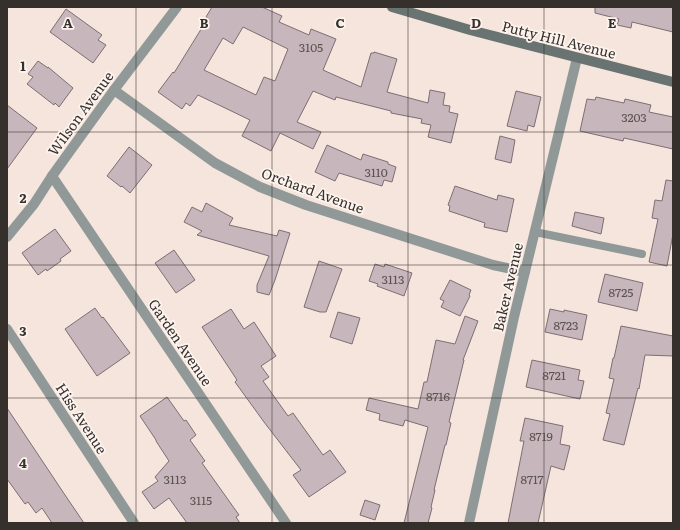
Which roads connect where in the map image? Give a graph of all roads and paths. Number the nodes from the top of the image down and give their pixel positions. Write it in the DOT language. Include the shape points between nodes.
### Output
graph roads {
  1 [pos="177,7"];
  2 [pos="392,7"];
  3 [pos="577,58"];
  4 [pos="673,82"];
  5 [pos="114,90"];
  6 [pos="52,176"];
  7 [pos="535,232"];
  8 [pos="7,237"];
  9 [pos="642,254"];
  10 [pos="525,272"];
  11 [pos="7,329"];
  12 [pos="134,523"];
  13 [pos="286,523"];
  14 [pos="469,523"];
  1 -- 5 [label="street, Wilson Avenue"];
  2 -- 3 [label="main road, Putty Hill Avenue"];
  3 -- 4 [label="main road, Putty Hill Avenue"];
  3 -- 7 [label="street, Baker Avenue"];
  5 -- 6 [label="street, Wilson Avenue"];
  5 -- 10 [label="street, Orchard Avenue" via="215,163 260,187 306,205 493,265"];
  6 -- 8 [label="street, Wilson Avenue" via="34,204"];
  6 -- 13 [label="street, Garden Avenue"];
  7 -- 9 [label="lane"];
  7 -- 10 [label="street, Baker Avenue"];
  10 -- 14 [label="street, Baker Avenue"];
  11 -- 12 [label="street, Hiss Avenue"];
}
